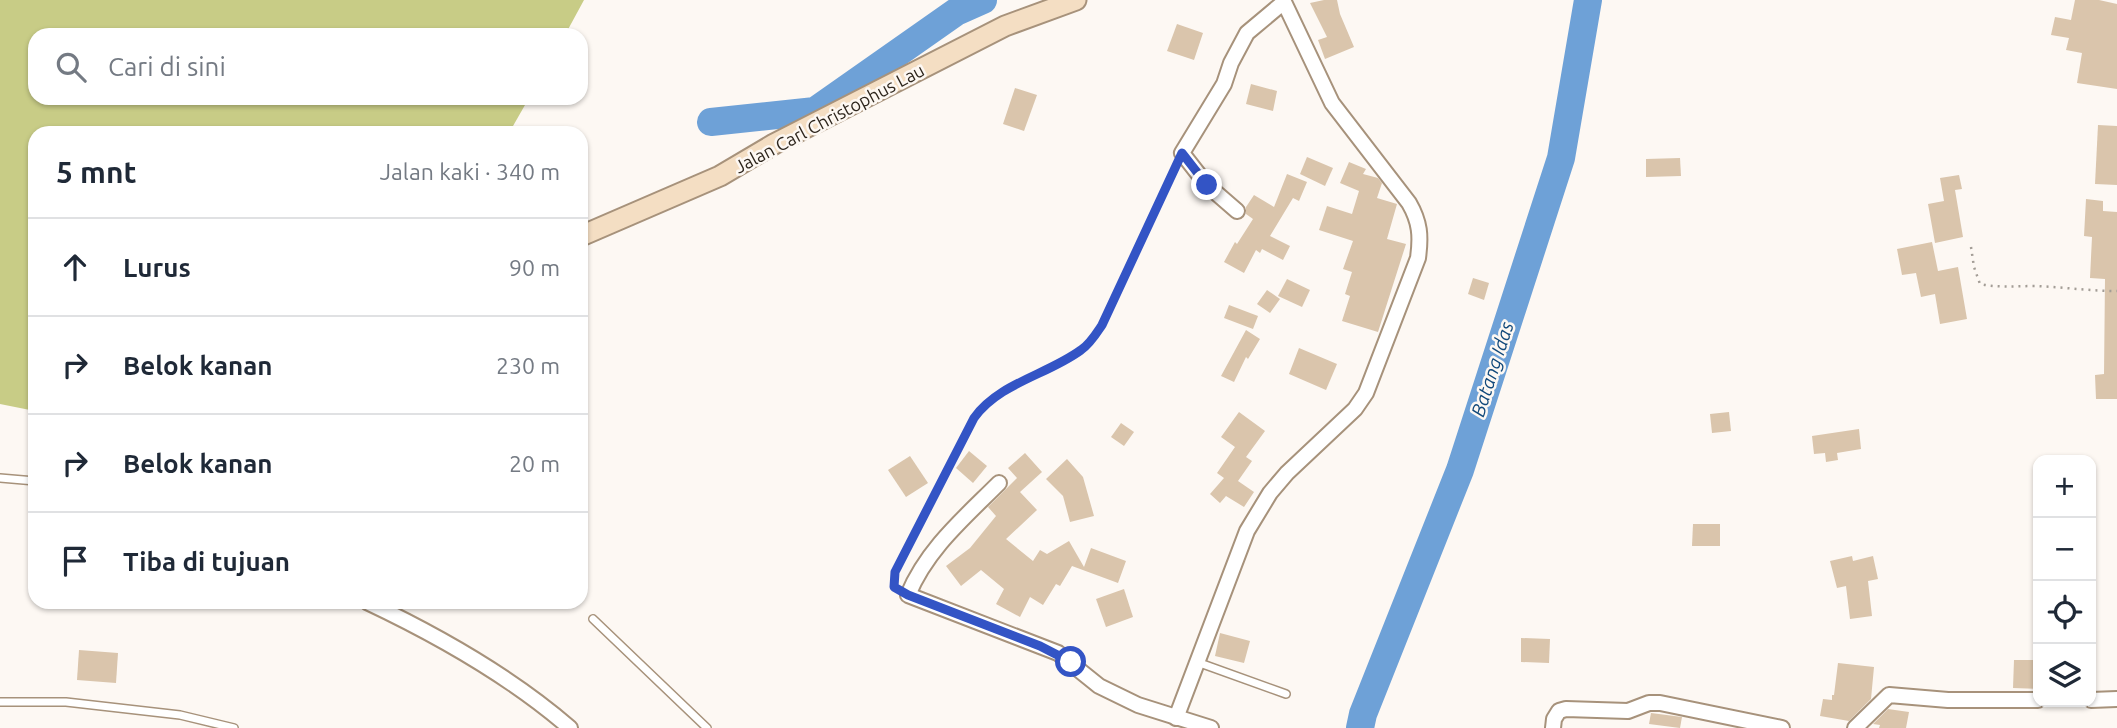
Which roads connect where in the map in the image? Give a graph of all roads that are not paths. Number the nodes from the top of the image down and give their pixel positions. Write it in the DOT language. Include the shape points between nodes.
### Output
graph roads {
  1 [pos="1076,0"];
  2 [pos="1237,211"];
  3 [pos="588,233"];
  4 [pos="0,478"];
  5 [pos="28,480"];
  6 [pos="999,482"];
  7 [pos="380,609"];
  8 [pos="593,619"];
  9 [pos="1197,662"];
  10 [pos="1286,694"];
  11 [pos="2117,699"];
  12 [pos="2033,700"];
  13 [pos="2096,700"];
  14 [pos="0,702"];
  15 [pos="1176,718"];
  16 [pos="234,728"];
  17 [pos="570,728"];
  18 [pos="707,728"];
  19 [pos="1211,728"];
  20 [pos="1553,728"];
  21 [pos="1782,728"];
  22 [pos="1855,728"];
  1 -- 3 [label="street, Jalan Carl Christophus Lau" via="1005,26 720,176"];
  2 -- 9 [label="street" via="1207,185 1182,153 1224,84 1247,33 1284,2 1332,103 1417,218 1421,235 1418,258 1366,393 1287,473 1256,514"];
  4 -- 5 [label="lane"];
  6 -- 15 [label="street" via="933,550 908,595 1058,653 1099,686"];
  7 -- 17 [label="street" via="470,656 539,701"];
  8 -- 18 [label="lane"];
  9 -- 10 [label="lane"];
  9 -- 15 [label="street"];
  11 -- 13 [label="street"];
  12 -- 22 [label="street" via="1889,695"];
  14 -- 16 [label="lane" via="78,703 180,715"];
  15 -- 19 [label="street"];
  20 -- 21 [label="street" via="1559,711 1566,709 1628,711 1649,703"];
}
